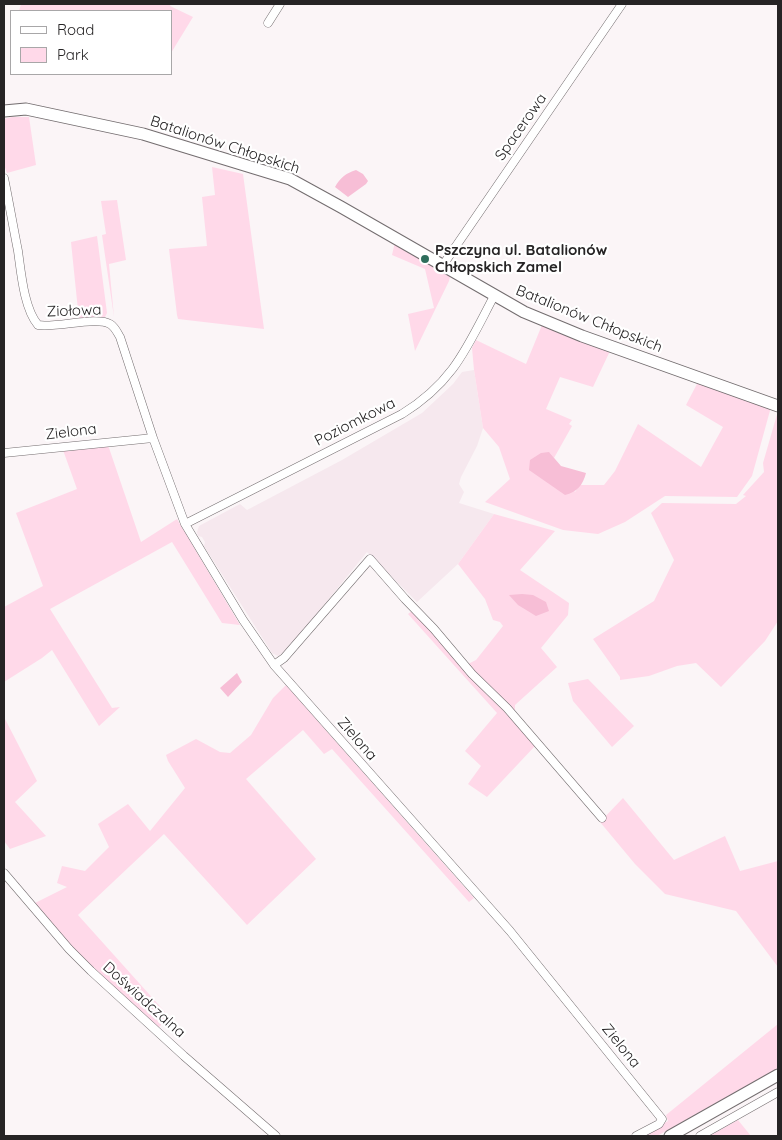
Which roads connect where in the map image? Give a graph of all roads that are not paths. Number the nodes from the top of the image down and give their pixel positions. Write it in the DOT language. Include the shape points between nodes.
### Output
graph roads {
  1 [pos="280,4"];
  2 [pos="622,4"];
  3 [pos="268,23"];
  4 [pos="4,110"];
  5 [pos="4,178"];
  6 [pos="442,265"];
  7 [pos="494,296"];
  8 [pos="778,406"];
  9 [pos="153,438"];
  10 [pos="4,453"];
  11 [pos="185,524"];
  12 [pos="274,665"];
  13 [pos="602,818"];
  14 [pos="4,873"];
  15 [pos="778,1075"];
  16 [pos="778,1092"];
  17 [pos="276,1136"];
  18 [pos="636,1136"];
  19 [pos="670,1136"];
  20 [pos="700,1136"];
  1 -- 3 [label="street"];
  2 -- 6 [label="street, Spacerowa"];
  4 -- 6 [label="street, Batalionów Chłopskich" via="35,110 143,134 273,174 305,187"];
  5 -- 9 [label="street, Ziołowa" via="22,279 34,321 47,327 98,322 116,329"];
  6 -- 7 [label="street, Batalionów Chłopskich"];
  7 -- 8 [label="street, Batalionów Chłopskich" via="558,326"];
  7 -- 11 [label="street, Poziomkowa" via="456,365 421,402"];
  9 -- 10 [label="street, Zielona"];
  9 -- 11 [label="street, Zielona"];
  11 -- 12 [label="street, Zielona"];
  12 -- 13 [label="street" via="289,653 370,559 472,674 507,708"];
  12 -- 18 [label="street, Zielona" via="510,931 662,1119 659,1124"];
  14 -- 17 [label="street, Doświadczalna" via="91,971"];
  15 -- 19 [label="street"];
  16 -- 20 [label="street"];
}
